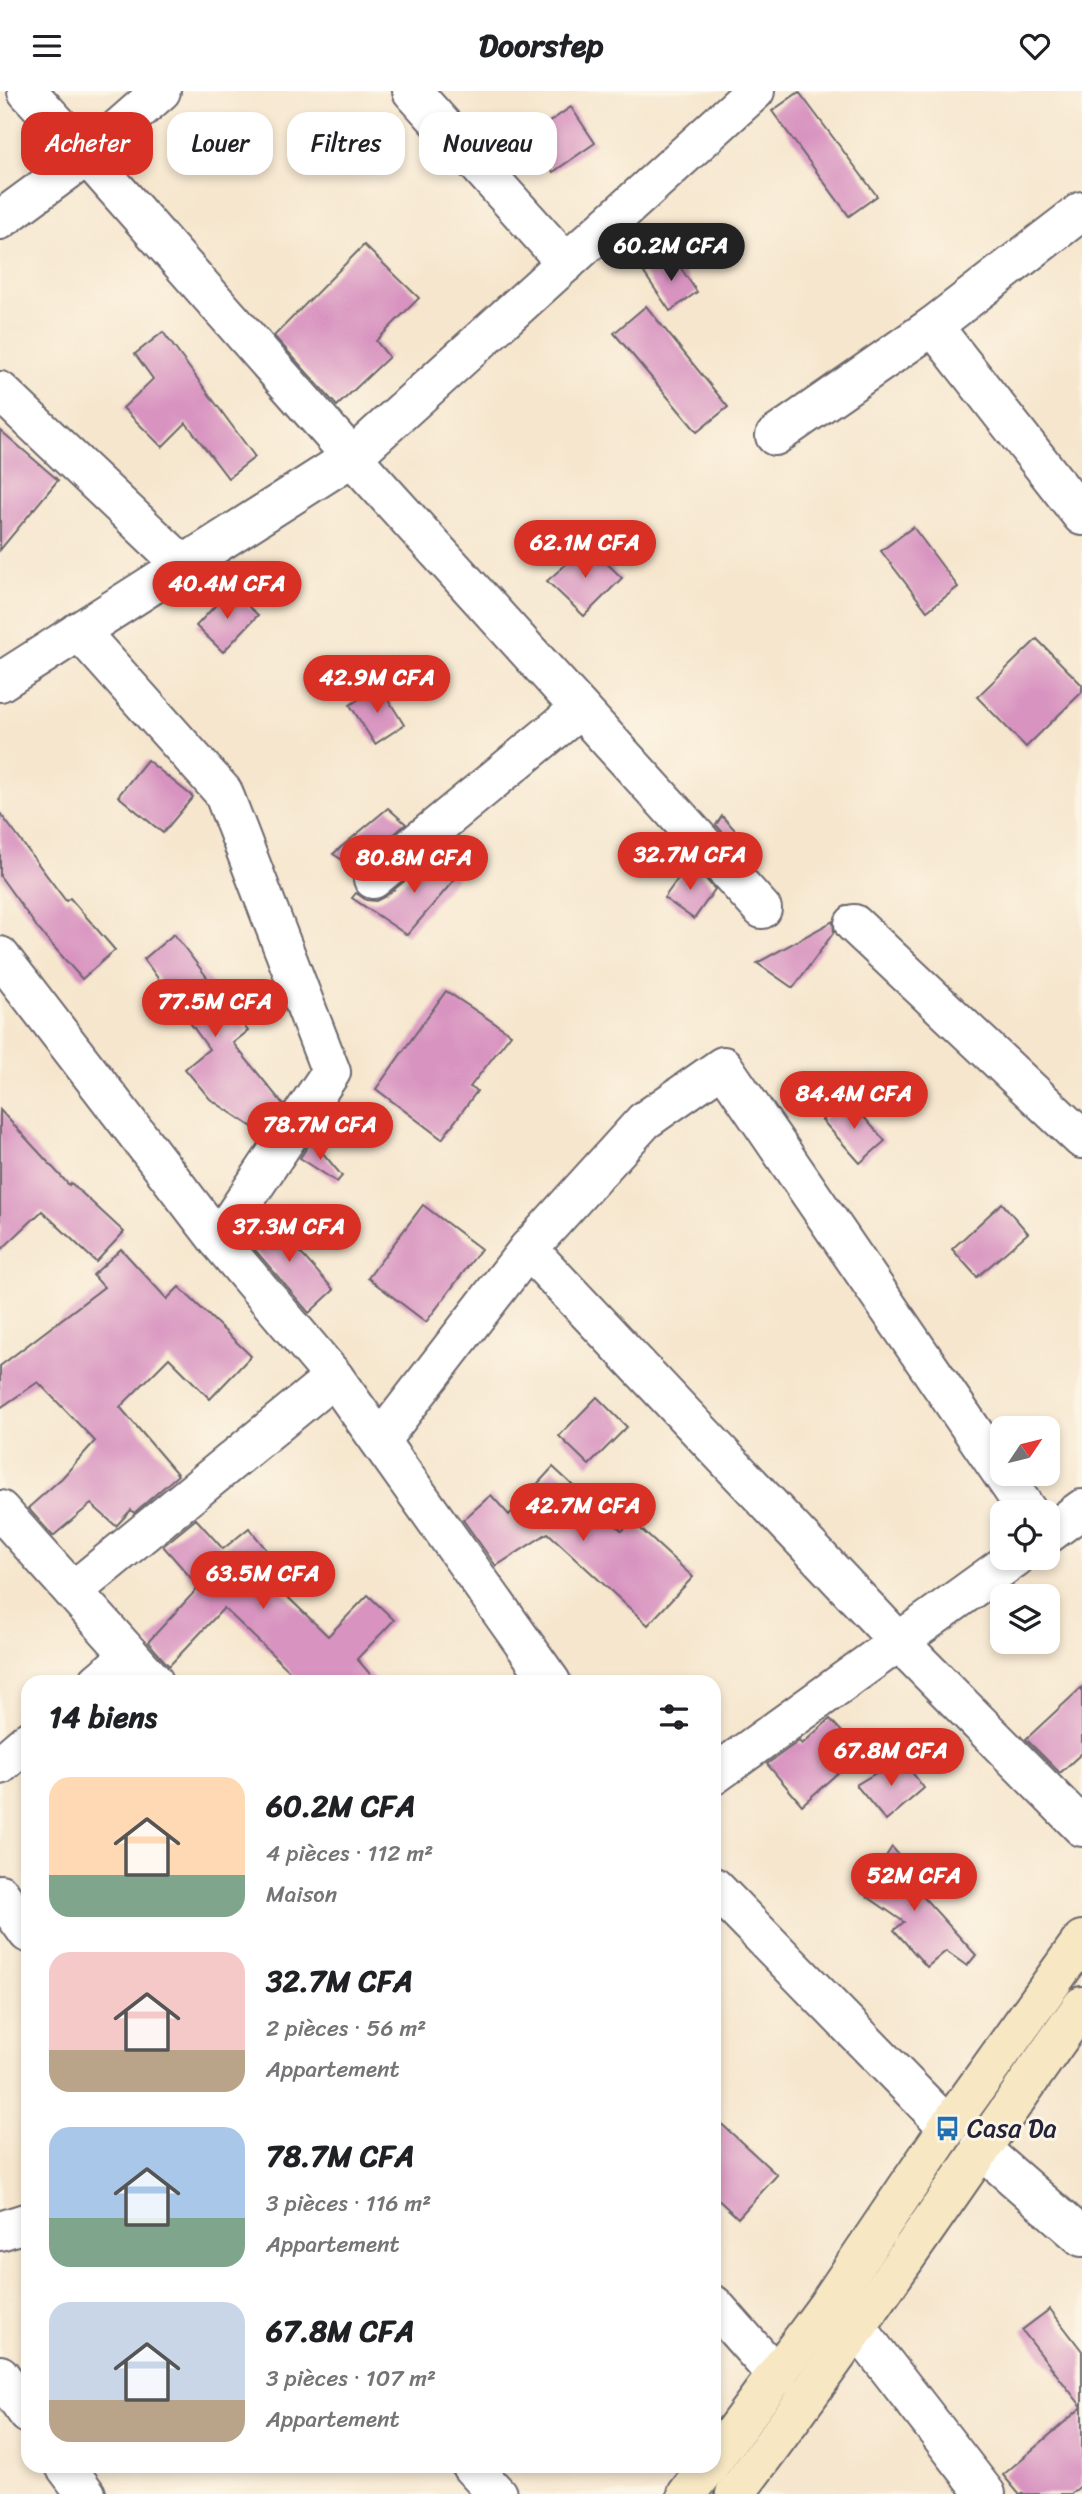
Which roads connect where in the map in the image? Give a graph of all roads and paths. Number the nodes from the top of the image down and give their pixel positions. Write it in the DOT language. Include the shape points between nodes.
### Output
graph roads {
  1 [pos="27,91"];
  2 [pos="161,91"];
  3 [pos="412,91"];
  4 [pos="755,91"];
  5 [pos="46,112"];
  6 [pos="137,112"];
  7 [pos="61,175"];
  8 [pos="104,175"];
  9 [pos="1082,211"];
  10 [pos="0,220"];
  11 [pos="566,263"];
  12 [pos="933,326"];
  13 [pos="0,391"];
  14 [pos="775,436"];
  15 [pos="352,457"];
  16 [pos="1082,516"];
  17 [pos="183,565"];
  18 [pos="79,631"];
  19 [pos="0,683"];
  20 [pos="580,709"];
  21 [pos="373,879"];
  22 [pos="762,909"];
  23 [pos="854,924"];
  24 [pos="0,956"];
  25 [pos="1082,1139"];
  26 [pos="218,1240"];
  27 [pos="528,1249"];
  28 [pos="334,1377"];
  29 [pos="380,1441"];
  30 [pos="1020,1500"];
  31 [pos="0,1510"];
  32 [pos="1082,1510"];
  33 [pos="1060,1526"];
  34 [pos="998,1570"];
  35 [pos="73,1591"];
  36 [pos="899,1642"];
  37 [pos="142,1668"];
  38 [pos="120,1675"];
  39 [pos="546,1675"];
  40 [pos="21,1747"];
  41 [pos="0,1765"];
  42 [pos="721,1770"];
  43 [pos="1082,1827"];
  44 [pos="0,1894"];
  45 [pos="721,1894"];
  46 [pos="21,1923"];
  47 [pos="1082,1940"];
  48 [pos="1082,2006"];
  49 [pos="948,2127"];
  50 [pos="980,2148"];
  51 [pos="21,2224"];
  52 [pos="0,2231"];
  53 [pos="1082,2237"];
  54 [pos="721,2313"];
  55 [pos="858,2329"];
  56 [pos="0,2375"];
  57 [pos="777,2376"];
  58 [pos="21,2404"];
  59 [pos="721,2450"];
  60 [pos="70,2473"];
  61 [pos="478,2473"];
  62 [pos="704,2473"];
  63 [pos="86,2494"];
  64 [pos="497,2494"];
  65 [pos="687,2494"];
  66 [pos="735,2494"];
  67 [pos="986,2494"];
  1 -- 5 [label="street"];
  2 -- 6 [label="street"];
  3 -- 11 [label="street"];
  4 -- 11 [label="street"];
  7 -- 10 [label="street"];
  8 -- 15 [label="street"];
  9 -- 12 [label="street"];
  11 -- 15 [label="street"];
  12 -- 14 [label="street"];
  12 -- 16 [label="street"];
  13 -- 17 [label="street"];
  15 -- 17 [label="street"];
  15 -- 20 [label="street"];
  17 -- 18 [label="street"];
  18 -- 19 [label="street"];
  18 -- 26 [label="street" via="223,792 331,1072"];
  20 -- 21 [label="street"];
  20 -- 22 [label="street"];
  23 -- 25 [label="street"];
  24 -- 26 [label="street"];
  26 -- 28 [label="street"];
  27 -- 29 [label="street"];
  27 -- 30 [label="street" via="644,1121 723,1066"];
  27 -- 36 [label="street"];
  28 -- 29 [label="street"];
  28 -- 35 [label="street"];
  29 -- 39 [label="street"];
  31 -- 35 [label="street"];
  32 -- 33 [label="street"];
  34 -- 36 [label="street"];
  35 -- 37 [label="street"];
  36 -- 42 [label="street"];
  36 -- 43 [label="street"];
  37 -- 38 [label="street"];
  40 -- 41 [label="street"];
  44 -- 46 [label="street"];
  45 -- 49 [label="street"];
  47 -- 49 [label="main road"];
  48 -- 50 [label="main road"];
  49 -- 57 [label="main road"];
  50 -- 53 [label="street"];
  50 -- 55 [label="main road"];
  51 -- 52 [label="street"];
  54 -- 57 [label="street"];
  55 -- 66 [label="main road"];
  55 -- 67 [label="street"];
  56 -- 58 [label="street"];
  57 -- 59 [label="main road"];
  60 -- 63 [label="street"];
  61 -- 64 [label="street"];
  62 -- 65 [label="main road"];
}
